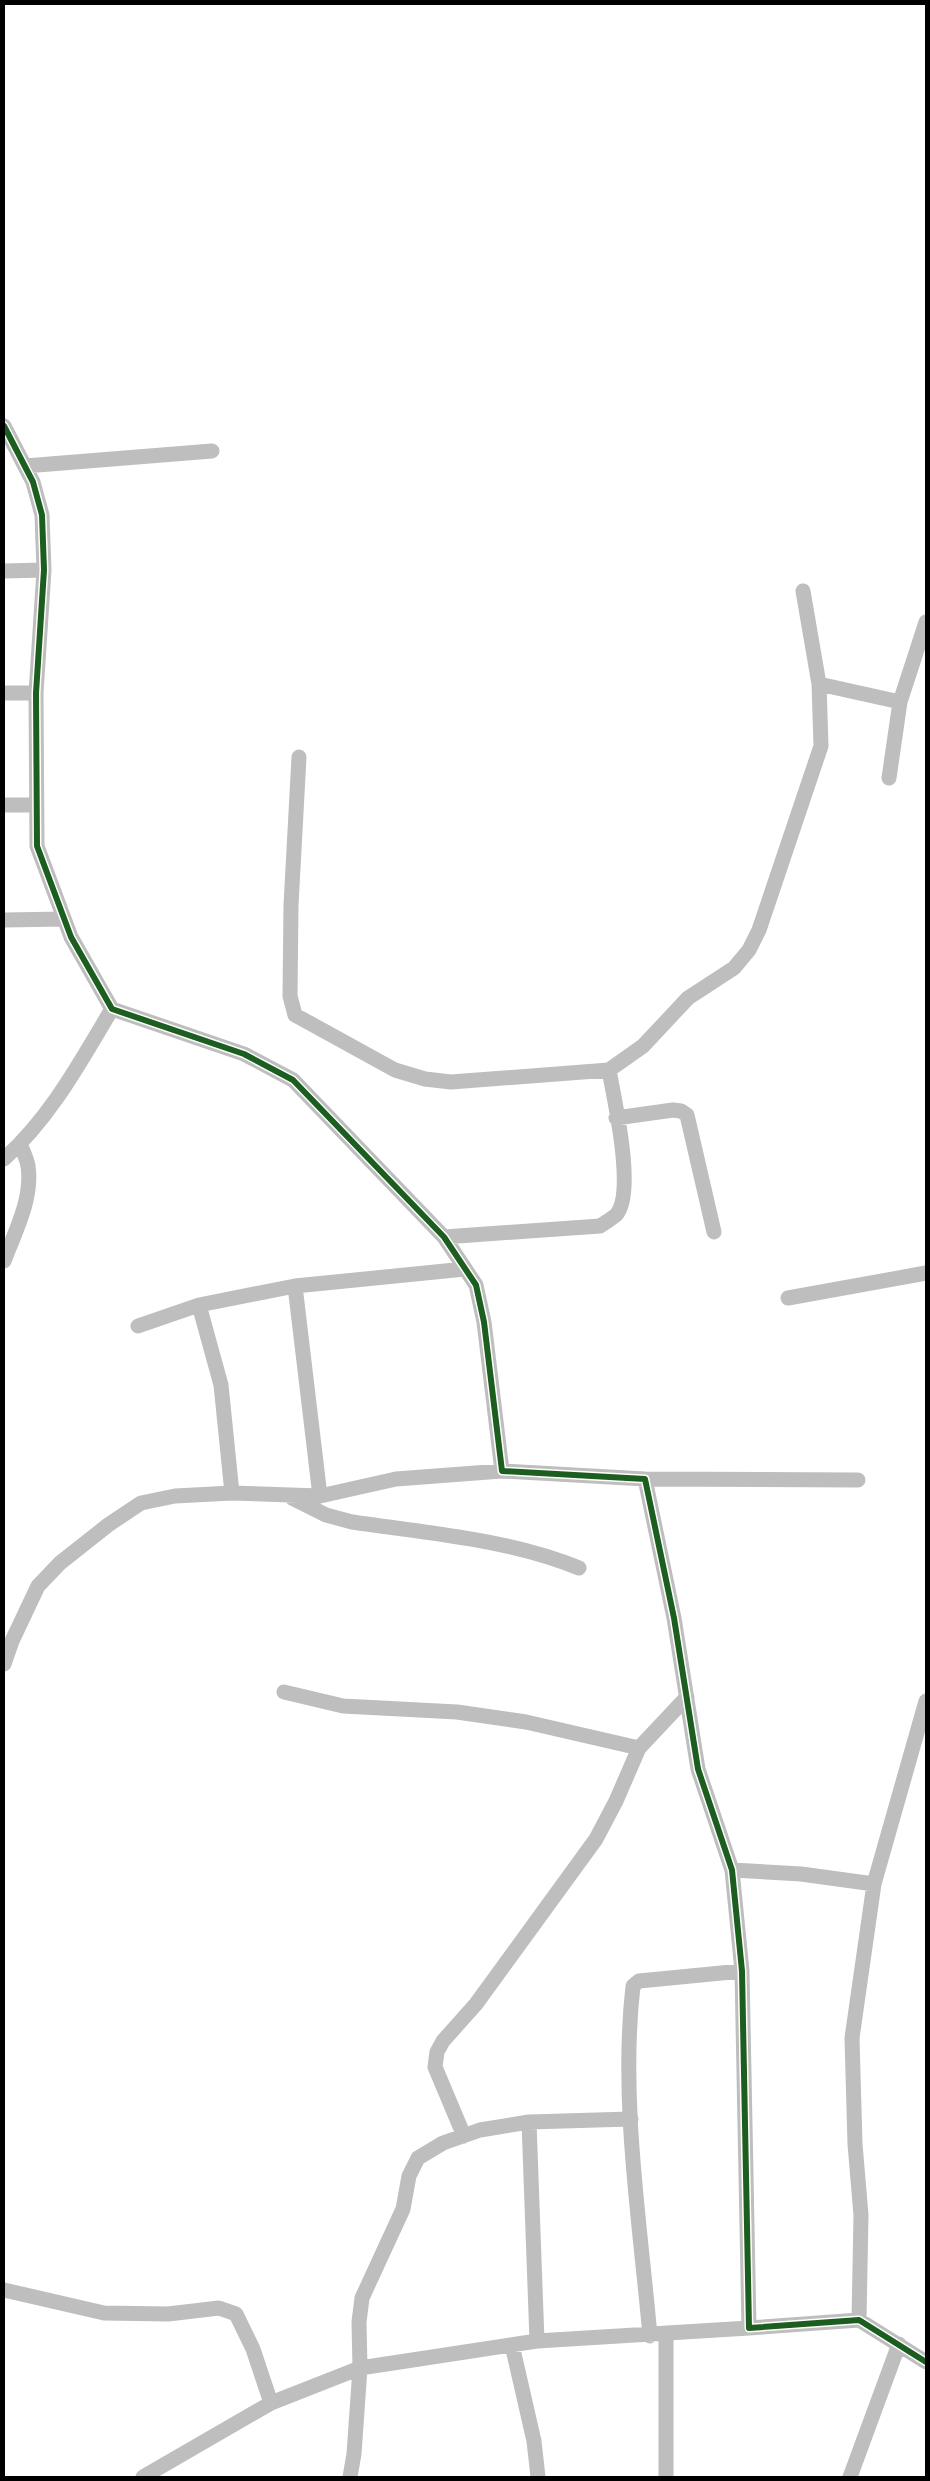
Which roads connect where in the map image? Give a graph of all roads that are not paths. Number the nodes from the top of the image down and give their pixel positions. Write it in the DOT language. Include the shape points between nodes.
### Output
graph roads {
  1 [pos="4,426"];
  2 [pos="212,451"];
  3 [pos="25,466"];
  4 [pos="4,570"];
  5 [pos="44,570"];
  6 [pos="803,591"];
  7 [pos="926,622"];
  8 [pos="819,684"];
  9 [pos="4,693"];
  10 [pos="36,693"];
  11 [pos="900,702"];
  12 [pos="299,757"];
  13 [pos="889,778"];
  14 [pos="4,805"];
  15 [pos="36,805"];
  16 [pos="64,919"];
  17 [pos="4,920"];
  18 [pos="112,1009"];
  19 [pos="609,1070"];
  20 [pos="616,1118"];
  21 [pos="20,1144"];
  22 [pos="4,1159"];
  23 [pos="714,1232"];
  24 [pos="444,1237"];
  25 [pos="4,1261"];
  26 [pos="465,1270"];
  27 [pos="926,1273"];
  28 [pos="295,1286"];
  29 [pos="788,1298"];
  30 [pos="199,1305"];
  31 [pos="138,1326"];
  32 [pos="502,1471"];
  33 [pos="645,1479"];
  34 [pos="858,1480"];
  35 [pos="232,1493"];
  36 [pos="286,1495"];
  37 [pos="320,1496"];
  38 [pos="579,1568"];
  39 [pos="4,1663"];
  40 [pos="284,1692"];
  41 [pos="687,1697"];
  42 [pos="926,1701"];
  43 [pos="639,1748"];
  44 [pos="732,1870"];
  45 [pos="874,1884"];
  46 [pos="742,1971"];
  47 [pos="630,2119"];
  48 [pos="529,2122"];
  49 [pos="464,2136"];
  50 [pos="4,2290"];
  51 [pos="858,2320"];
  52 [pos="749,2328"];
  53 [pos="666,2334"];
  54 [pos="650,2336"];
  55 [pos="537,2341"];
  56 [pos="899,2344"];
  57 [pos="512,2345"];
  58 [pos="926,2362"];
  59 [pos="360,2368"];
  60 [pos="271,2403"];
  61 [pos="143,2477"];
  62 [pos="350,2477"];
  63 [pos="538,2477"];
  64 [pos="666,2477"];
  65 [pos="850,2477"];
  1 -- 3 [label="street"];
  2 -- 3 [label="street"];
  3 -- 5 [label="street" via="42,515"];
  4 -- 5 [label="street"];
  5 -- 10 [label="street"];
  6 -- 8 [label="street"];
  7 -- 11 [label="street"];
  8 -- 11 [label="street"];
  8 -- 19 [label="street" via="821,746 759,930 749,950 734,968 688,998 644,1046"];
  9 -- 10 [label="street"];
  10 -- 15 [label="street"];
  11 -- 13 [label="street"];
  12 -- 19 [label="street" via="291,905 290,996 295,1015 395,1070 425,1079 451,1082"];
  14 -- 15 [label="street"];
  15 -- 16 [label="street" via="37,846"];
  16 -- 17 [label="street"];
  16 -- 18 [label="street"];
  18 -- 21 [label="street" via="60,1095"];
  18 -- 24 [label="street" via="244,1054 293,1080"];
  19 -- 20 [label="street"];
  20 -- 23 [label="street" via="673,1110 681,1110 687,1115"];
  20 -- 24 [label="street" via="625,1172 622,1198 616,1214 600,1226"];
  21 -- 22 [label="street"];
  21 -- 25 [label="street" via="28,1165 29,1184 24,1209"];
  24 -- 26 [label="street"];
  26 -- 28 [label="street"];
  26 -- 32 [label="street" via="476,1285 484,1322"];
  27 -- 29 [label="street"];
  28 -- 30 [label="street"];
  28 -- 37 [label="street"];
  30 -- 31 [label="street"];
  30 -- 35 [label="street" via="221,1385"];
  32 -- 33 [label="street"];
  32 -- 37 [label="street" via="396,1479"];
  33 -- 34 [label="street"];
  33 -- 41 [label="street" via="660,1542"];
  35 -- 36 [label="street"];
  35 -- 39 [label="street" via="175,1496 141,1503 108,1525 60,1563 38,1586"];
  36 -- 37 [label="street"];
  36 -- 38 [label="street" via="326,1515 352,1522 514,1548"];
  40 -- 43 [label="street" via="343,1706 458,1712 526,1722"];
  41 -- 43 [label="street"];
  41 -- 44 [label="street" via="698,1769"];
  42 -- 45 [label="street"];
  43 -- 49 [label="street" via="596,1839 476,2004 443,2041 438,2052 435,2067"];
  44 -- 45 [label="street" via="801,1874"];
  44 -- 46 [label="street"];
  45 -- 51 [label="street" via="852,2038 861,2215"];
  46 -- 47 [label="street" via="639,1981 633,1986"];
  46 -- 52 [label="street"];
  47 -- 48 [label="street"];
  47 -- 54 [label="street"];
  48 -- 49 [label="street"];
  48 -- 55 [label="street"];
  49 -- 59 [label="street" via="443,2143 418,2158 409,2176 403,2209 362,2298"];
  50 -- 60 [label="street" via="104,2313 168,2314 219,2308 236,2314 253,2349"];
  51 -- 52 [label="street"];
  51 -- 56 [label="street"];
  52 -- 53 [label="street"];
  53 -- 54 [label="street"];
  53 -- 64 [label="street"];
  54 -- 55 [label="street"];
  55 -- 57 [label="street"];
  56 -- 58 [label="street"];
  56 -- 65 [label="street"];
  57 -- 59 [label="street"];
  57 -- 63 [label="street" via="534,2441"];
  59 -- 60 [label="street"];
  59 -- 62 [label="street"];
  60 -- 61 [label="street"];
}
